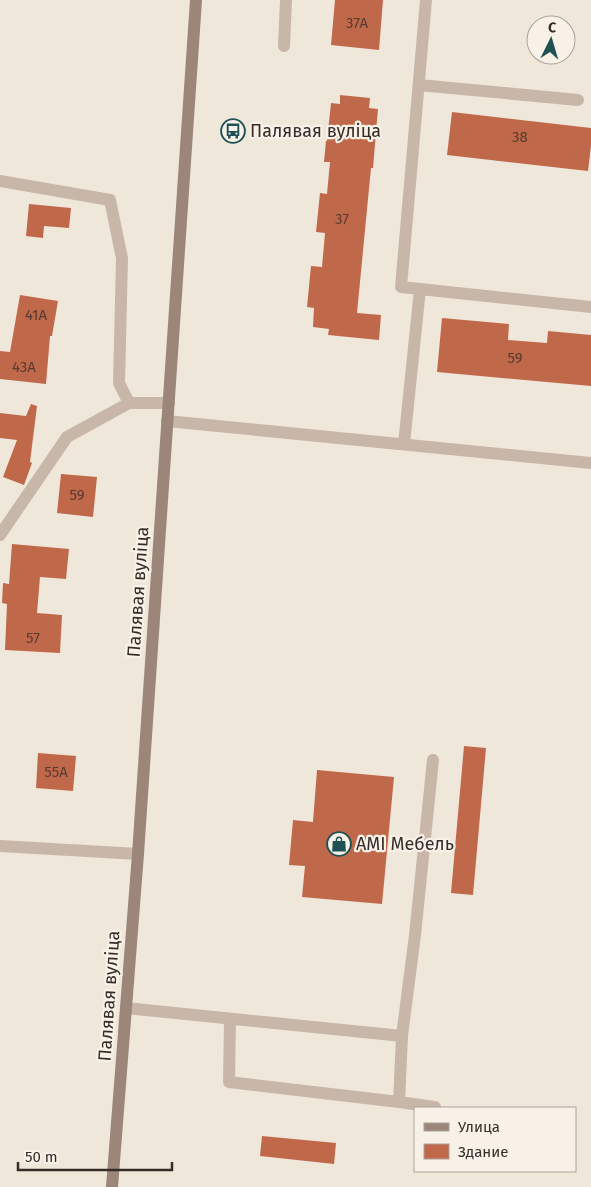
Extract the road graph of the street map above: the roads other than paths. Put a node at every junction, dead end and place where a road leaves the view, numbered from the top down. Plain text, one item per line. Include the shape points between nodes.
1 (196, 0) edge
2 (286, 0) edge
3 (426, 0) edge
4 (284, 46) dead end
5 (418, 85) junction
6 (578, 100) dead end
7 (0, 181) edge
8 (420, 289) junction
9 (591, 306) edge
10 (129, 403) junction
11 (169, 403) junction
12 (167, 421) junction
13 (404, 444) junction
14 (591, 463) edge
15 (0, 535) edge
16 (433, 760) dead end
17 (0, 846) edge
18 (138, 854) junction
19 (126, 1008) junction
20 (230, 1019) junction
21 (402, 1036) junction
22 (399, 1102) junction
23 (436, 1107) edge
24 (112, 1187) edge

1 - 11 street, Палявая вуліца
2 - 4 street
3 - 5 street
5 - 6 street
5 - 8 street via 401,287
7 - 10 street via 110,200 122,258 119,383
8 - 9 street
8 - 13 street
10 - 11 street
10 - 15 street via 67,437
11 - 12 street, Палявая вуліца
12 - 13 street
12 - 18 street, Палявая вуліца
13 - 14 street
16 - 21 street via 416,934
17 - 18 street
18 - 19 street, Палявая вуліца
19 - 20 street
19 - 24 street, Палявая вуліца
20 - 21 street
20 - 22 street via 229,1082
21 - 22 street
22 - 23 street

